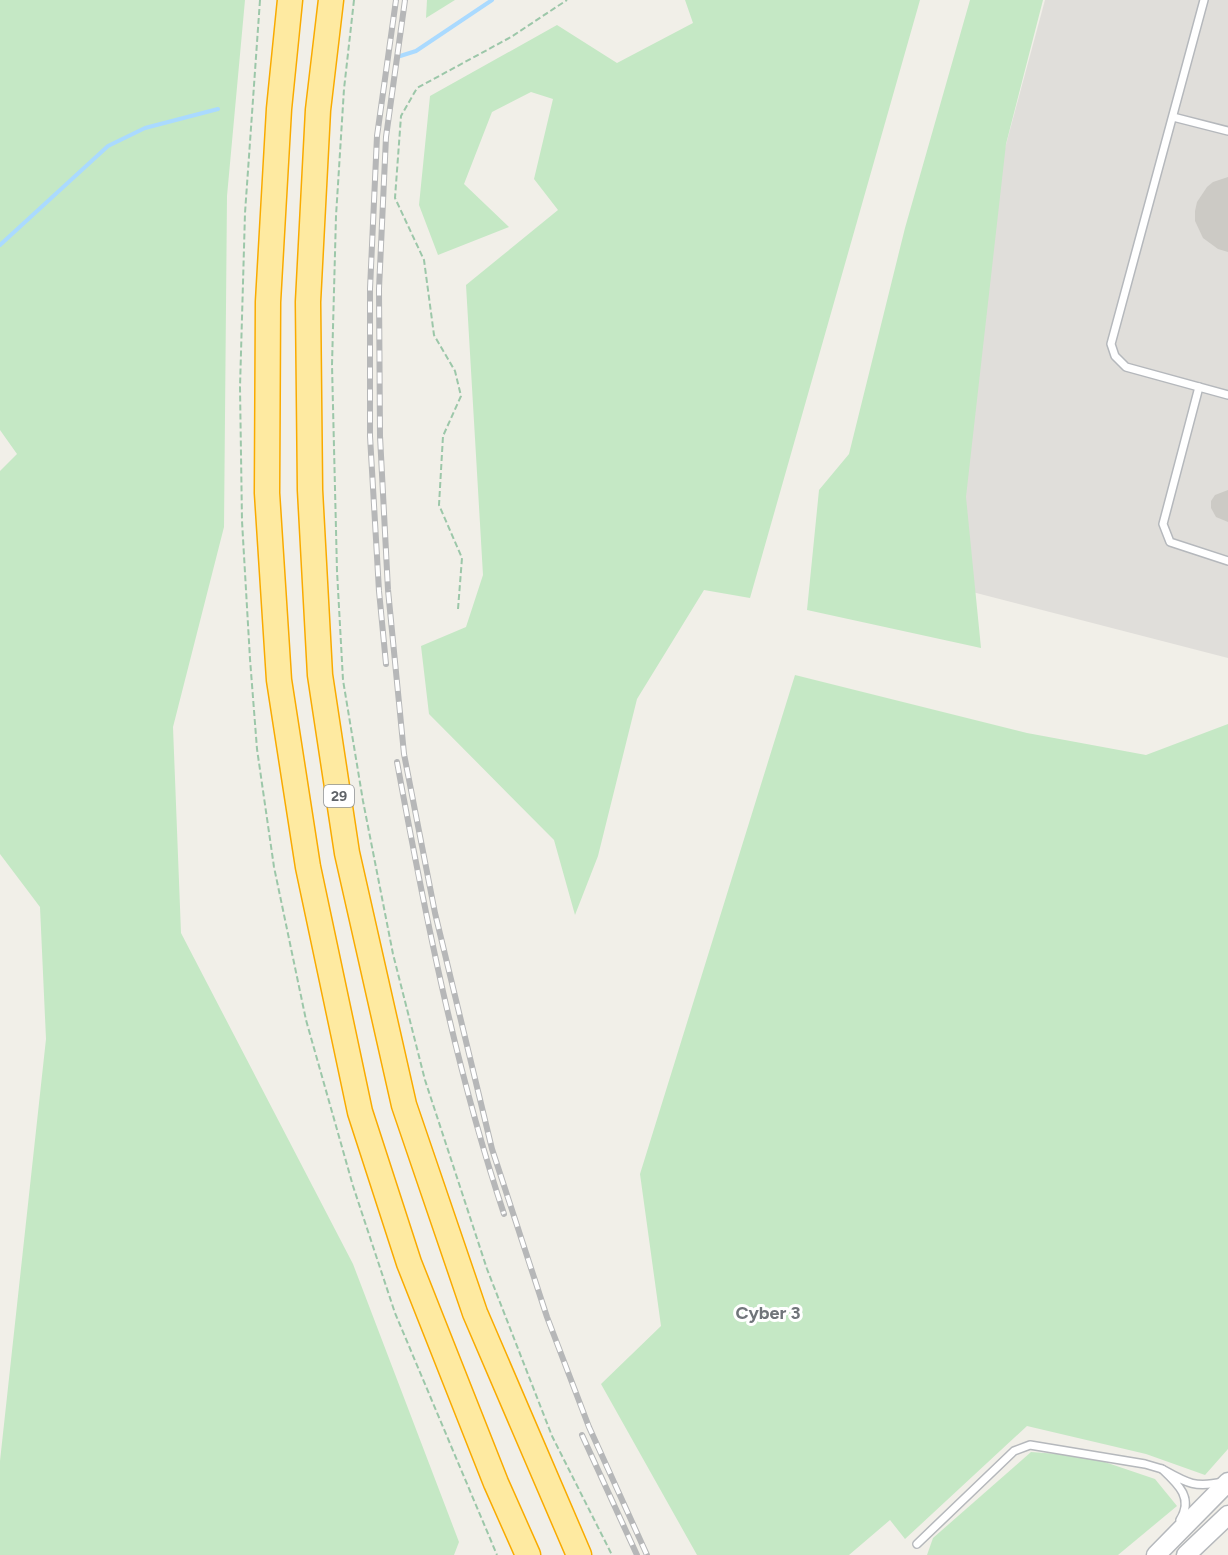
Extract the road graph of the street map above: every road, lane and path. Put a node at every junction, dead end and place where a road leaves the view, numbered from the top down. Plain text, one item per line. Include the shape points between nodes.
1 (260, 0) edge
2 (290, 0) edge
3 (331, 0) edge
4 (354, 0) edge
5 (567, 0) edge
6 (1204, 0) edge
7 (1173, 117) junction
8 (1228, 131) edge
9 (243, 306) dead end
10 (1199, 387) junction
11 (1228, 395) edge
12 (1228, 561) edge
13 (458, 609) dead end
14 (1162, 1469) junction
15 (1228, 1481) edge
16 (1228, 1515) edge
17 (917, 1544) dead end
18 (1158, 1552) edge
19 (528, 1555) edge
20 (579, 1555) edge
21 (612, 1555) edge
22 (1186, 1555) edge

1 - 9 path via 245,213
2 - 19 highway via 279,109 268,302 267,494 279,680 308,867 360,1112 409,1263
3 - 20 highway, 29 via 318,110 308,302 309,490 320,675 347,853 404,1105 475,1313
4 - 21 path via 336,216 332,365 343,680 363,801 393,954 425,1080 487,1269 552,1436
5 - 13 path via 512,37 417,88 400,116 395,198 424,260 434,335 455,371 461,396 443,436 439,505 462,558
6 - 7 lane
7 - 8 lane
7 - 10 lane via 1111,344 1115,356 1126,367
10 - 11 lane
10 - 12 lane via 1163,524 1170,542
14 - 15 lane via 1189,1484
14 - 17 lane via 1029,1445 1014,1451
14 - 18 lane via 1185,1497 1186,1511
15 - 18 street
16 - 22 street

